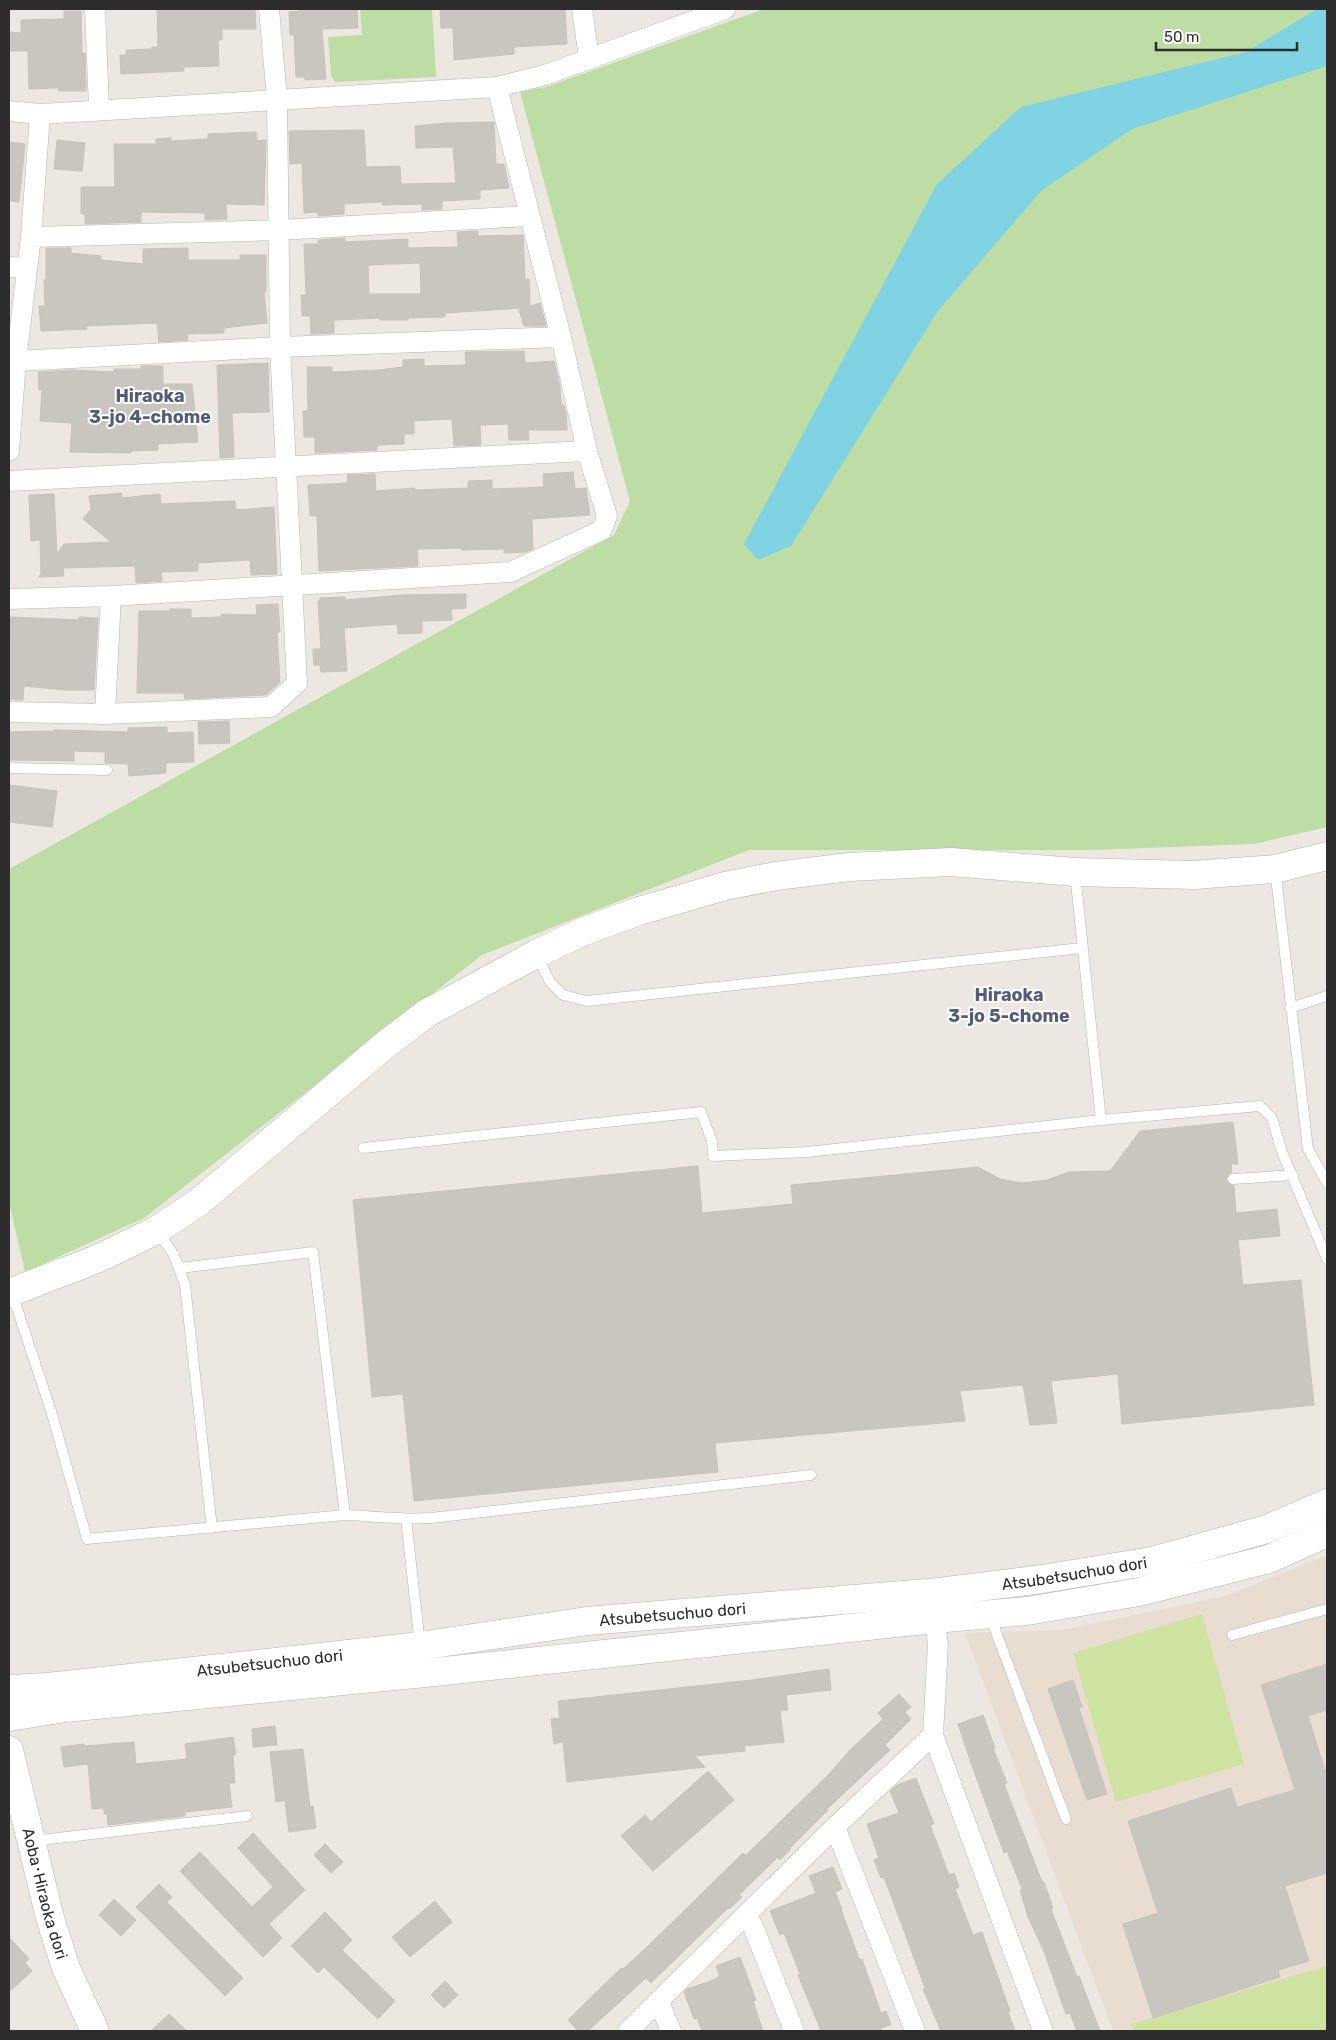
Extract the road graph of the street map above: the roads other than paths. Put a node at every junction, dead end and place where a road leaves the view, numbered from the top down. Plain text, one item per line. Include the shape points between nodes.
1 (95, 9) edge
2 (269, 9) edge
3 (582, 9) edge
4 (725, 9) edge
5 (589, 58) junction
6 (497, 87) junction
7 (277, 99) junction
8 (99, 109) junction
9 (9, 111) edge
10 (40, 114) junction
11 (529, 216) junction
12 (279, 230) junction
13 (31, 237) junction
14 (18, 268) edge
15 (561, 337) junction
16 (280, 348) junction
17 (16, 361) junction
18 (9, 444) edge
19 (587, 451) junction
20 (286, 468) junction
21 (9, 481) edge
22 (293, 585) junction
23 (111, 596) junction
24 (9, 599) edge
25 (9, 712) edge
26 (105, 714) junction
27 (9, 768) edge
28 (107, 770) dead end
29 (1327, 856) edge
30 (1275, 869) junction
31 (1075, 872) junction
32 (1082, 948) junction
33 (536, 954) junction
34 (1327, 996) edge
35 (1290, 1008) junction
36 (1101, 1120) junction
37 (363, 1148) dead end
38 (1292, 1175) junction
39 (1233, 1179) dead end
40 (1327, 1183) edge
41 (157, 1230) junction
42 (1327, 1259) edge
43 (180, 1268) junction
44 (10, 1293) edge
45 (811, 1475) dead end
46 (1327, 1503) edge
47 (345, 1516) junction
48 (406, 1519) junction
49 (212, 1528) junction
50 (1327, 1533) edge
51 (1327, 1608) edge
52 (990, 1614) junction
53 (934, 1619) junction
54 (1232, 1635) dead end
55 (423, 1659) junction
56 (9, 1690) edge
57 (9, 1717) edge
58 (934, 1735) junction
59 (9, 1750) edge
60 (247, 1816) dead end
61 (1066, 1819) dead end
62 (835, 1827) junction
63 (31, 1841) junction
64 (746, 1915) junction
65 (659, 2002) junction
66 (95, 2031) edge
67 (628, 2031) edge
68 (671, 2031) edge
69 (794, 2031) edge
70 (915, 2031) edge
71 (1043, 2031) edge

1 - 8 street
2 - 7 street
3 - 5 street
4 - 5 street
5 - 6 street via 545,76
6 - 7 street
6 - 11 street
7 - 8 street
7 - 12 street
8 - 10 street
9 - 10 street
10 - 13 street
11 - 12 street
11 - 15 street
12 - 13 street
12 - 16 street
13 - 14 street
14 - 17 street
15 - 16 street
15 - 19 street
16 - 17 street
16 - 20 street
17 - 18 street
19 - 20 street
19 - 22 street via 607,516 602,530 512,572
20 - 21 street
20 - 22 street
22 - 23 street
22 - 26 street via 298,683 271,706
23 - 24 street
23 - 26 street
25 - 26 street
27 - 28 lane
29 - 30 main road
30 - 31 main road via 1194,875
30 - 35 lane
31 - 32 lane
31 - 33 main road via 951,862 785,874 725,886 639,911 582,932
32 - 33 lane via 587,1001 563,995 550,982
32 - 36 lane
33 - 41 main road via 427,1013 199,1202
34 - 35 lane
35 - 40 lane via 1308,1149
36 - 37 lane via 807,1152 713,1156 712,1141 701,1112
36 - 38 lane via 1260,1106 1272,1118
38 - 39 lane
38 - 42 lane
41 - 43 lane
41 - 44 main road via 97,1259
43 - 47 lane via 313,1252
43 - 49 lane via 185,1285
44 - 49 lane via 52,1414 87,1539
45 - 48 lane
46 - 55 main road, Atsubetsuchuo dori via 1267,1529 1152,1561 939,1592 587,1621
47 - 48 lane
47 - 49 lane
48 - 55 lane
50 - 52 main road, Atsubetsuchuo dori via 1269,1558 1139,1592
51 - 54 lane
52 - 53 main road, Atsubetsuchuo dori
52 - 61 lane
53 - 55 main road, Atsubetsuchuo dori
53 - 58 street via 938,1644
55 - 56 main road, Atsubetsuchuo dori
55 - 57 main road, Atsubetsuchuo dori
58 - 62 street
58 - 71 street
59 - 63 main road, Aoba･Hiraoka dori
60 - 63 lane
62 - 64 street
62 - 70 street
63 - 66 main road, Aoba･Hiraoka dori via 66,1968
64 - 65 street
64 - 69 street
65 - 67 street
65 - 68 street

